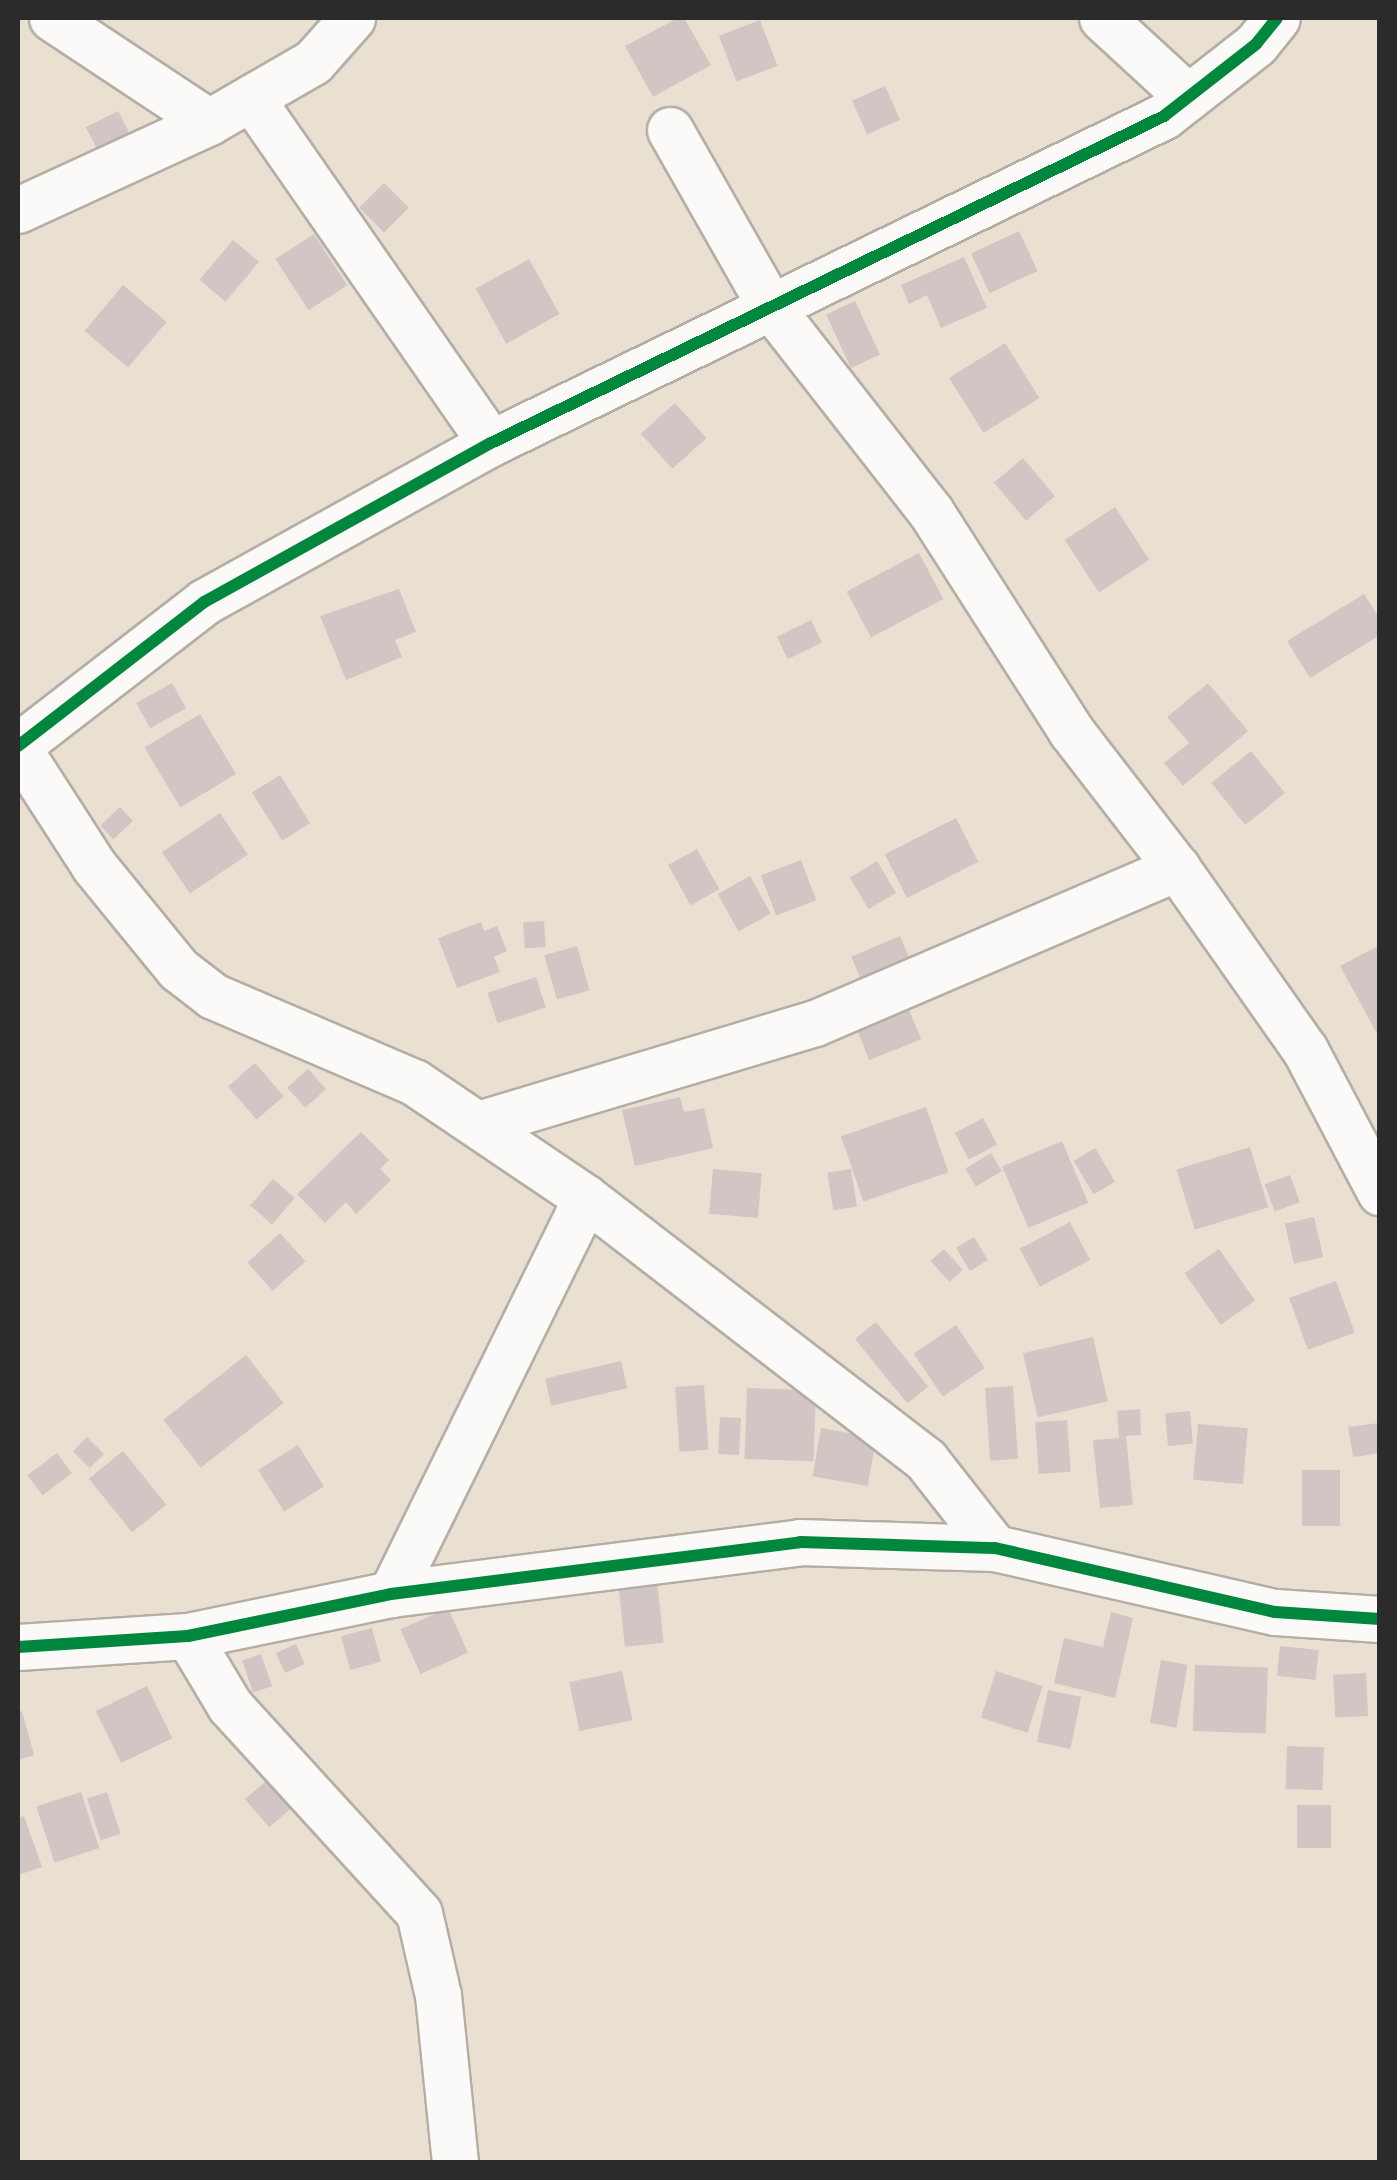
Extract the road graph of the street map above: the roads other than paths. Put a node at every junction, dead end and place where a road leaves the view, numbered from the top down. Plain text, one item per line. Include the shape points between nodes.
1 (52, 18) edge
2 (352, 18) edge
3 (1102, 18) edge
4 (1278, 18) edge
5 (1188, 97) junction
6 (250, 98) junction
7 (209, 122) junction
8 (670, 130) dead end
9 (18, 210) edge
10 (770, 306) junction
11 (491, 443) junction
12 (18, 747) edge
13 (1176, 868) junction
14 (478, 1124) junction
15 (1375, 1172) edge
16 (586, 1198) junction
17 (994, 1548) junction
18 (391, 1594) junction
19 (1380, 1619) edge
20 (188, 1636) junction
21 (18, 1647) edge
22 (455, 2162) edge

1 - 7 street
2 - 6 street via 313,62
3 - 5 street
4 - 5 street via 1256,44
5 - 10 street via 1164,116
6 - 7 street
6 - 11 street
7 - 9 street
8 - 10 street
10 - 11 street
10 - 13 street via 932,512 1071,731
11 - 12 street via 204,602
12 - 14 street via 94,866 178,969 213,996 414,1082
13 - 14 street via 815,1022
13 - 15 street via 1305,1050
14 - 16 street
16 - 17 street via 926,1460
16 - 18 street
17 - 18 street via 800,1542
17 - 19 street via 1275,1612
18 - 20 street
20 - 21 street
20 - 22 street via 230,1706 419,1913 438,1995

